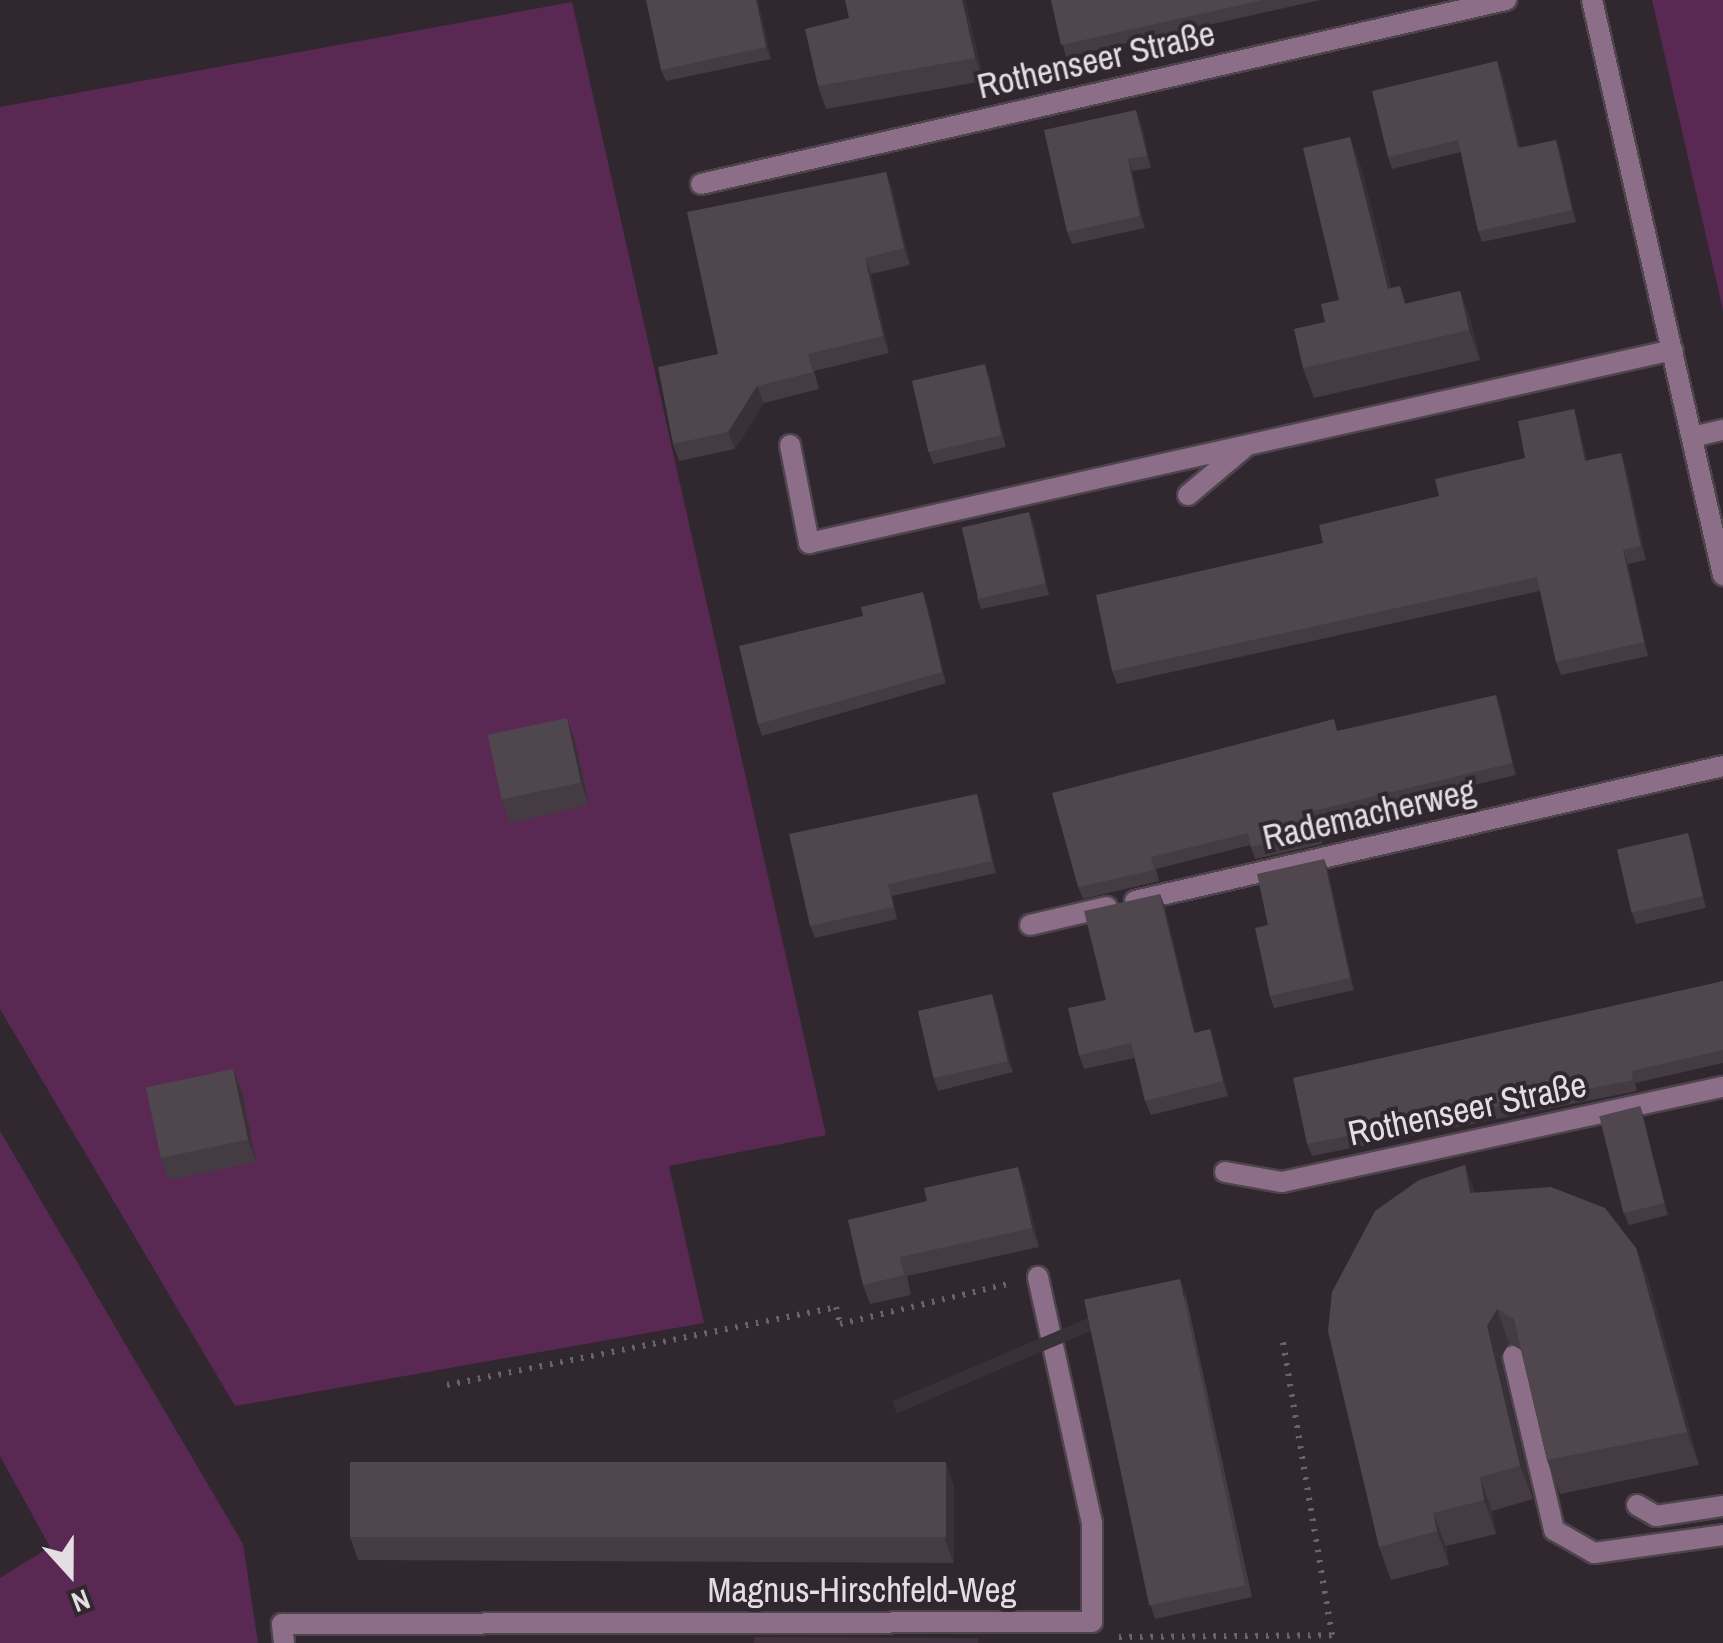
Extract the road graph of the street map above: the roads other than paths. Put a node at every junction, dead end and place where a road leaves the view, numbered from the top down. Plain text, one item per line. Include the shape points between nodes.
1 (1506, 0) edge
2 (1592, 0) edge
3 (701, 184) dead end
4 (1673, 350) junction
5 (1723, 430) edge
6 (1692, 437) junction
7 (1249, 443) junction
8 (790, 446) dead end
9 (1188, 495) dead end
10 (1723, 575) edge
11 (1723, 766) edge
12 (1030, 925) dead end
13 (1723, 1087) edge
14 (1225, 1172) dead end
15 (1038, 1277) road end
16 (1514, 1356) edge
17 (1637, 1505) dead end
18 (1723, 1506) edge
19 (1723, 1535) edge
20 (282, 1633) edge

1 - 3 street, Rothenseer Straße
2 - 4 street
4 - 6 street
4 - 7 street
5 - 6 street
6 - 10 street
7 - 8 street via 809,543
7 - 9 street
11 - 12 street, Rademacherweg
13 - 14 street, Rothenseer Straße via 1282,1182
15 - 20 street, Magnus-Hirschfeld-Weg via 1092,1523 1092,1622
16 - 19 street via 1554,1530 1594,1553
17 - 18 street via 1656,1516

